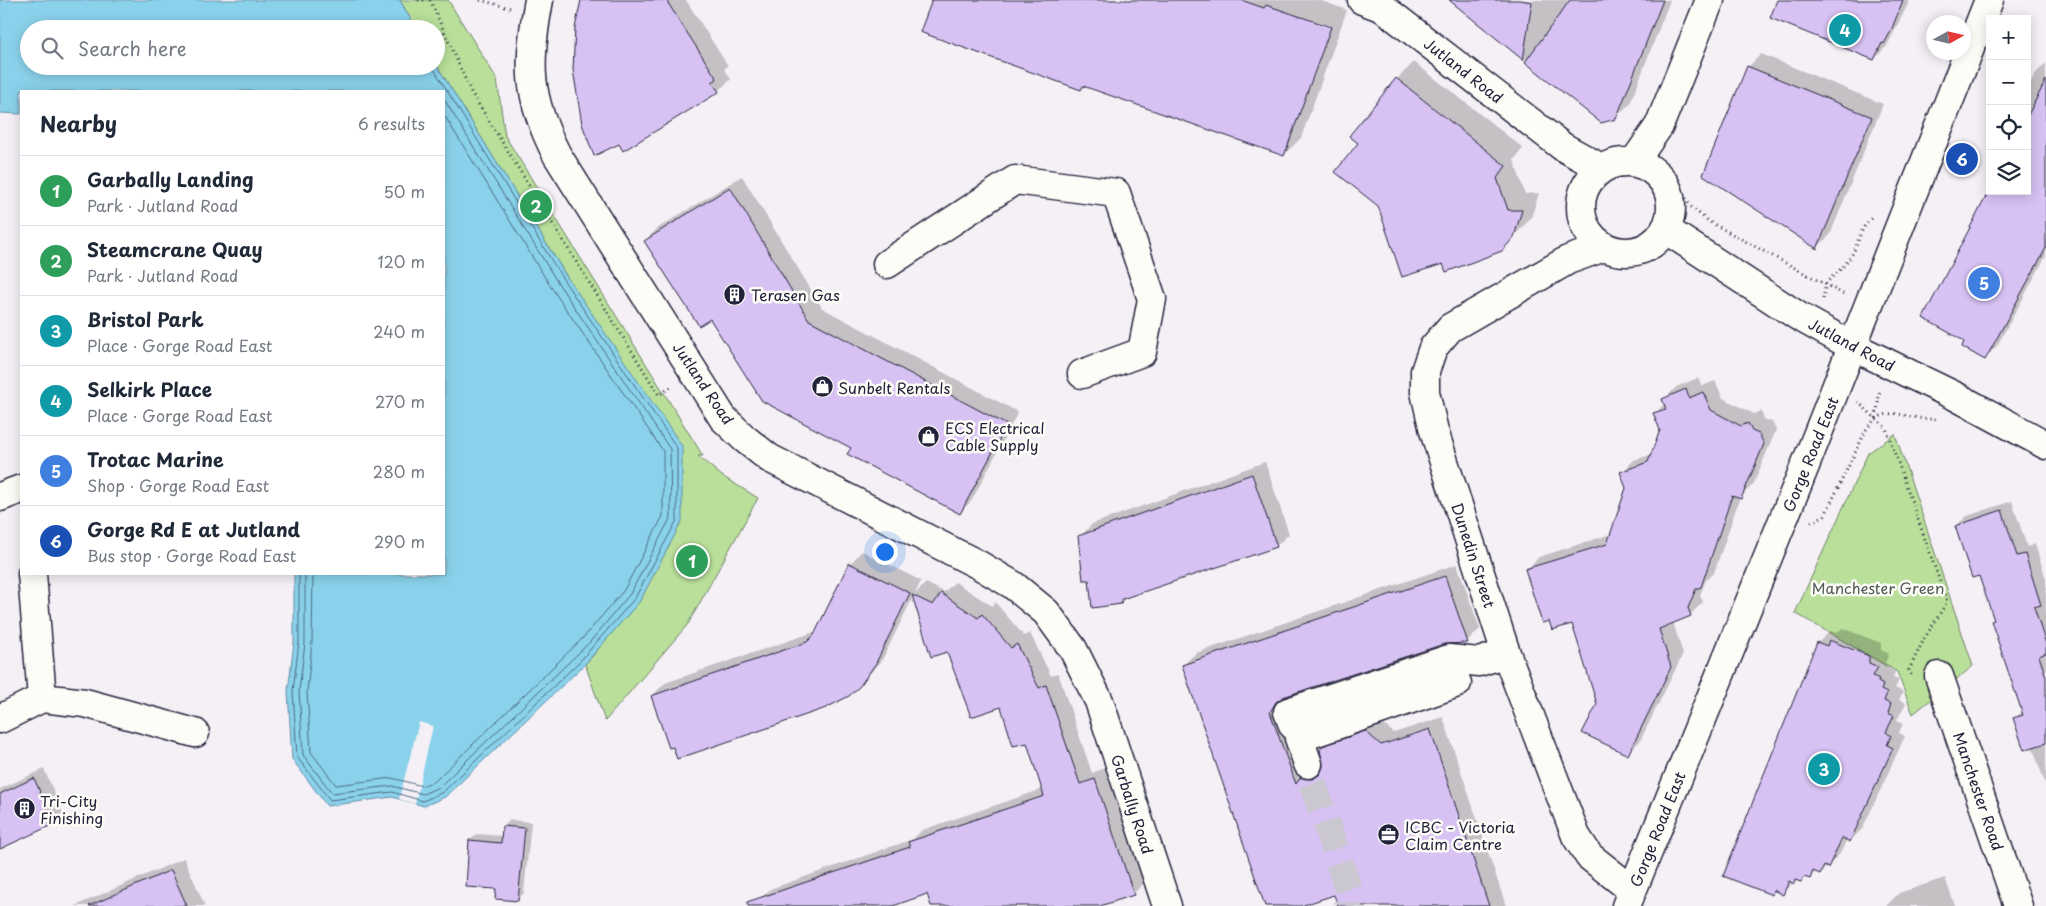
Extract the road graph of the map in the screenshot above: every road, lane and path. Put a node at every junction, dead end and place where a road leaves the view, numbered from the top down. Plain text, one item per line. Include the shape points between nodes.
1 (418, 0) edge
2 (429, 0) edge
3 (539, 0) edge
4 (1362, 0) edge
5 (1989, 0) edge
6 (1706, 1) edge
7 (440, 20) edge
8 (445, 32) edge
9 (1659, 126) junction
10 (1634, 162) junction
11 (1594, 177) junction
12 (1666, 229) junction
13 (1596, 238) junction
14 (887, 264) dead end
15 (1826, 283) junction
16 (1841, 292) dead end
17 (1823, 299) dead end
18 (1852, 346) junction
19 (1082, 374) dead end
20 (664, 391) dead end
21 (1878, 401) dead end
22 (1866, 409) dead end
23 (1876, 418) junction
24 (2046, 445) edge
25 (20, 489) edge
26 (0, 497) edge
27 (1775, 540) junction
28 (32, 575) edge
29 (1947, 602) dead end
30 (1506, 653) junction
31 (1940, 676) dead end
32 (1457, 683) dead end
33 (42, 698) junction
34 (1099, 701) joint
35 (0, 719) edge
36 (1293, 725) tunnel mouth
37 (195, 733) dead end
38 (1308, 764) tunnel mouth
39 (1629, 898) edge
40 (1167, 906) edge
41 (2018, 906) edge

1 - 2 path
2 - 7 path
3 - 34 street, Jutland Road via 530,67 543,127 724,418 769,458 1013,585 1046,612 1073,649
4 - 11 street, Jutland Road via 1383,8 1563,146
5 - 18 street, Gorge Road East
6 - 9 street
8 - 20 path via 472,92 659,395
9 - 10 street
9 - 15 path via 1662,151 1690,206 1708,220
10 - 11 street via 1623,161
10 - 12 street via 1656,172 1667,187 1672,205
11 - 13 street via 1581,200 1582,215
12 - 13 street via 1655,242 1630,252 1617,252
12 - 18 street, Jutland Road via 1798,316
13 - 30 street, Dunedin Street via 1568,260 1450,328 1433,348 1426,371 1425,392 1434,431
14 - 19 street via 1015,180 1116,193 1152,299 1142,352
15 - 16 path
15 - 17 path
18 - 24 street, Jutland Road
18 - 27 street, Gorge Road East
21 - 23 path
22 - 23 path
23 - 27 path via 1866,430 1825,515
23 - 29 path via 1886,428
25 - 26 street
27 - 39 street, Gorge Road East
28 - 33 street
30 - 36 street via 1479,662 1449,659 1288,712
30 - 39 street, Dunedin Street via 1576,836 1589,856
31 - 41 street, Manchester Road
32 - 38 street via 1299,738
33 - 35 street
33 - 37 street via 85,703
34 - 40 street, Garbally Road

